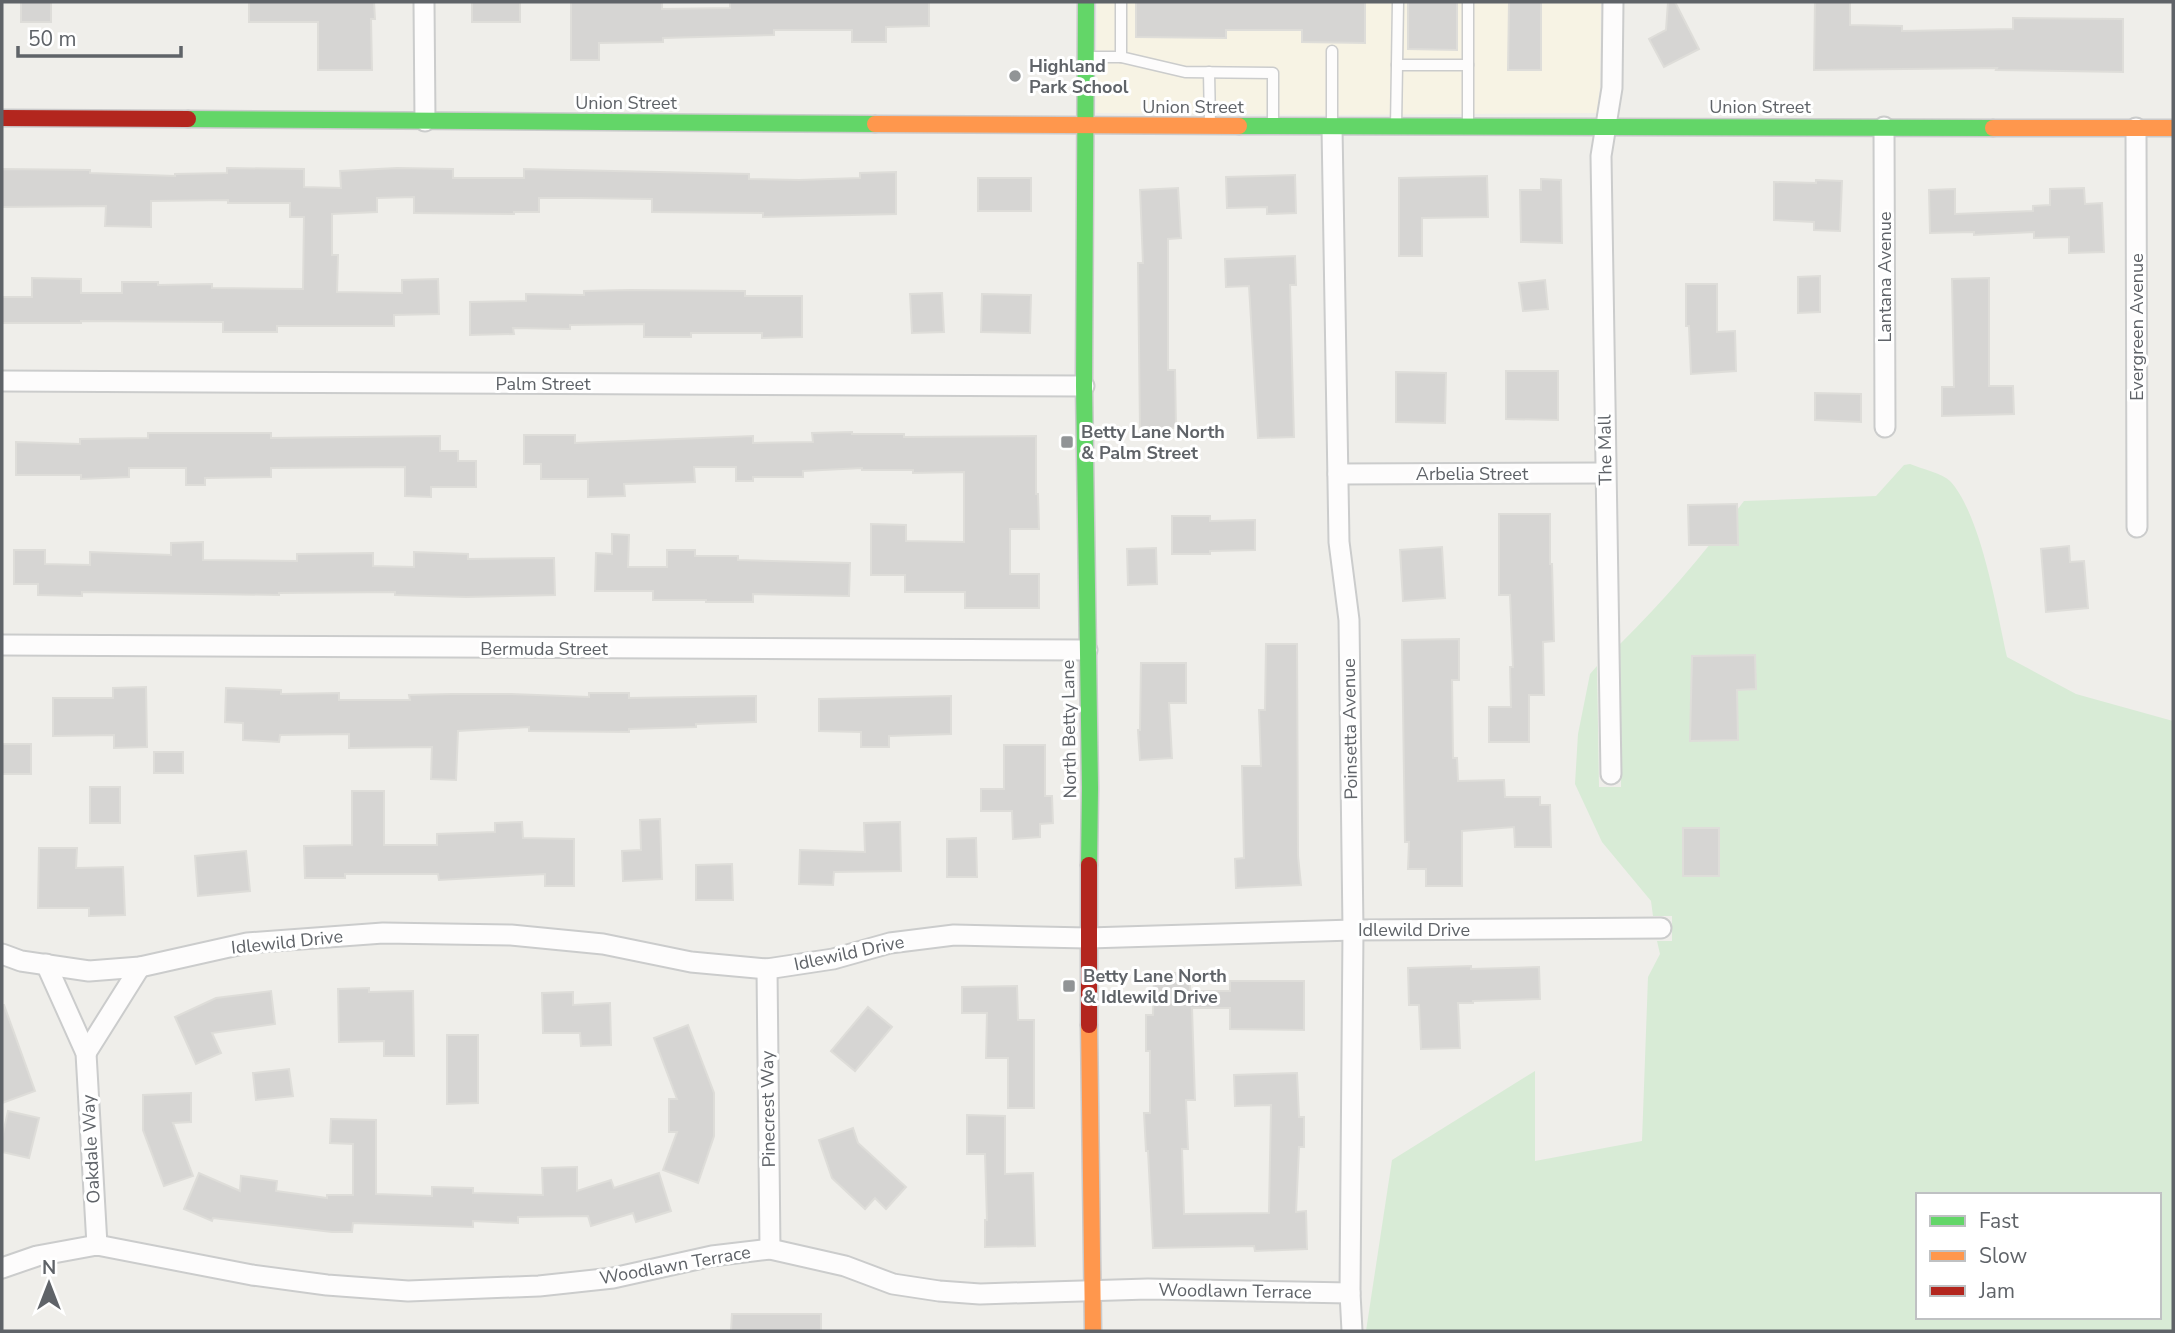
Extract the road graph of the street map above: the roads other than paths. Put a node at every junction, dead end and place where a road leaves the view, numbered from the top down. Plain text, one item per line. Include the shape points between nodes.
1 (424, 2) edge
2 (1086, 2) edge
3 (1121, 2) edge
4 (1398, 2) edge
5 (1468, 2) edge
6 (1613, 2) edge
7 (1332, 51) dead end
8 (1085, 57) junction
9 (1121, 57) junction
10 (1397, 65) junction
11 (1468, 65) junction
12 (1209, 72) junction
13 (2, 118) edge
14 (425, 121) junction
15 (1085, 125) junction
16 (1210, 126) junction
17 (1468, 126) junction
18 (1606, 126) junction
19 (1273, 127) junction
20 (1332, 127) junction
21 (1396, 127) junction
22 (1884, 127) junction
23 (2136, 128) junction
24 (2173, 128) edge
25 (2, 381) edge
26 (1084, 386) junction
27 (1885, 426) dead end
28 (1605, 473) junction
29 (1338, 474) junction
30 (2137, 527) dead end
31 (2, 645) edge
32 (1087, 650) junction
33 (1611, 774) dead end
34 (1661, 928) dead end
35 (1353, 930) junction
36 (1088, 938) junction
37 (2, 954) edge
38 (46, 964) junction
39 (140, 967) junction
40 (767, 969) junction
41 (86, 1053) junction
42 (97, 1245) junction
43 (770, 1249) junction
44 (2, 1268) edge
45 (1092, 1292) junction
46 (1350, 1293) junction
47 (1093, 1331) edge
48 (1352, 1331) edge

1 - 14 street
2 - 8 street, North Betty Lane
3 - 9 lane
4 - 10 lane
5 - 11 lane
6 - 18 street, The Mall via 1612,88
7 - 20 lane
8 - 9 lane
8 - 15 street, North Betty Lane
9 - 12 lane via 1185,72
10 - 11 lane
10 - 21 lane
11 - 17 lane
12 - 16 lane
12 - 19 lane via 1273,73
13 - 14 street, Union Street
14 - 15 street, Union Street
15 - 16 street, Union Street
15 - 26 street, North Betty Lane
16 - 19 street, Union Street
17 - 18 street, Union Street
17 - 21 street, Union Street
18 - 22 street, Union Street
18 - 28 street, The Mall via 1601,156
19 - 20 street, Union Street
20 - 21 street, Union Street
20 - 29 street, Poinsetta Avenue
22 - 23 street, Union Street
22 - 27 street, Lantana Avenue
23 - 24 street, Union Street
23 - 30 street, Evergreen Avenue
25 - 26 street, Palm Street
26 - 32 street, North Betty Lane
28 - 29 street, Arbelia Street
28 - 33 street, The Mall
29 - 35 street, Poinsetta Avenue via 1339,542 1349,620
31 - 32 street, Bermuda Street
32 - 36 street, North Betty Lane
34 - 35 street, Idlewild Drive
35 - 36 street, Idlewild Drive
35 - 46 street, Poinsetta Avenue
36 - 40 street, Idlewild Drive via 954,934
36 - 45 street, North Betty Lane
37 - 38 street, Idlewild Drive
38 - 39 street, Idlewild Drive via 89,971
38 - 41 street, Oakdale Way
39 - 40 street, Idlewild Drive via 247,943 383,933 511,935
39 - 41 street
40 - 43 street, Pinecrest Way
41 - 42 street, Oakdale Way
42 - 43 street, Woodlawn Terrace via 252,1275 408,1291 613,1278 712,1256
42 - 44 street, Woodlawn Terrace
43 - 45 street, Woodlawn Terrace via 845,1266 893,1284 939,1291
45 - 46 street, Woodlawn Terrace
45 - 47 street, North Betty Lane
46 - 48 street, Poinsetta Avenue

